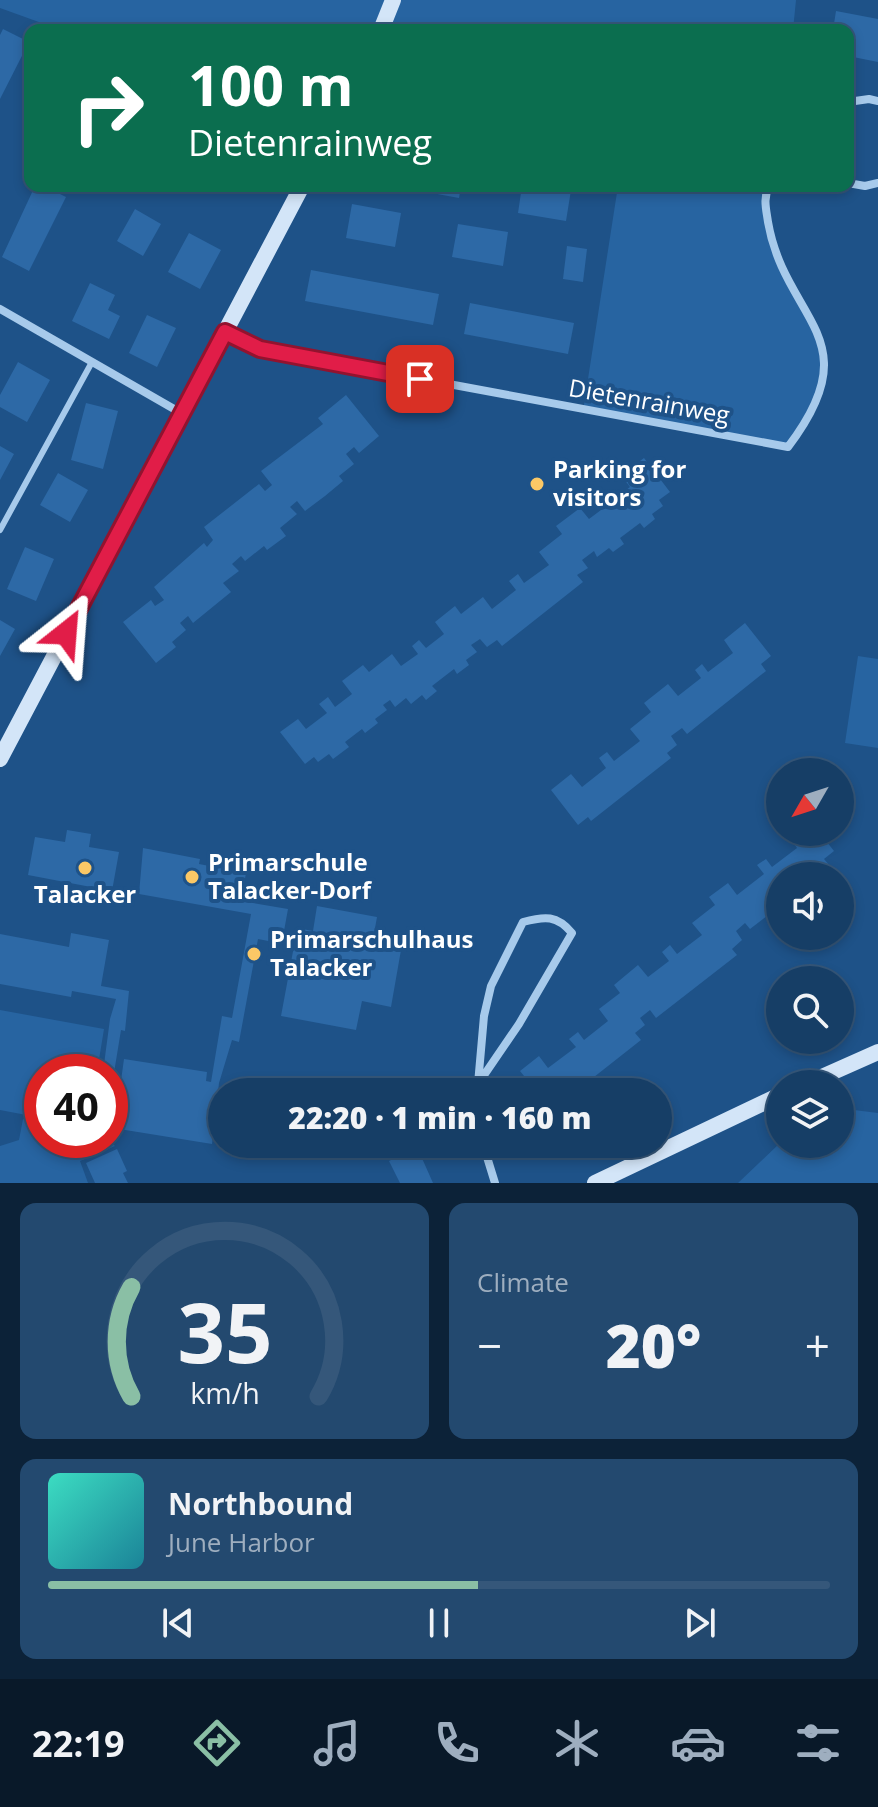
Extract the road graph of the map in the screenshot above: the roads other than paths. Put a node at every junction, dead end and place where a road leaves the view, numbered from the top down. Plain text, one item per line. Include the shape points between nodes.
1 (393, 0) edge
2 (383, 24) edge
3 (854, 101) edge
4 (878, 101) edge
5 (878, 183) edge
6 (854, 184) edge
7 (299, 192) edge
8 (766, 192) edge
9 (0, 309) edge
10 (225, 332) junction
11 (92, 362) junction
12 (181, 413) junction
13 (0, 530) edge
14 (0, 759) edge
15 (878, 1052) edge
16 (838, 1070) edge
17 (478, 1088) edge
18 (766, 1102) edge
19 (487, 1158) edge
20 (495, 1183) edge
21 (595, 1183) edge

1 - 2 street
3 - 4 street
5 - 6 street
7 - 10 street
8 - 10 street, Dietenrainweg via 773,250 822,341 824,377 817,402 788,447 260,349
9 - 11 street
10 - 12 street
11 - 12 street
11 - 13 lane
12 - 14 street
15 - 16 street
17 - 17 street via 491,986 523,922 545,916 562,921 572,933
18 - 21 street
19 - 20 street

